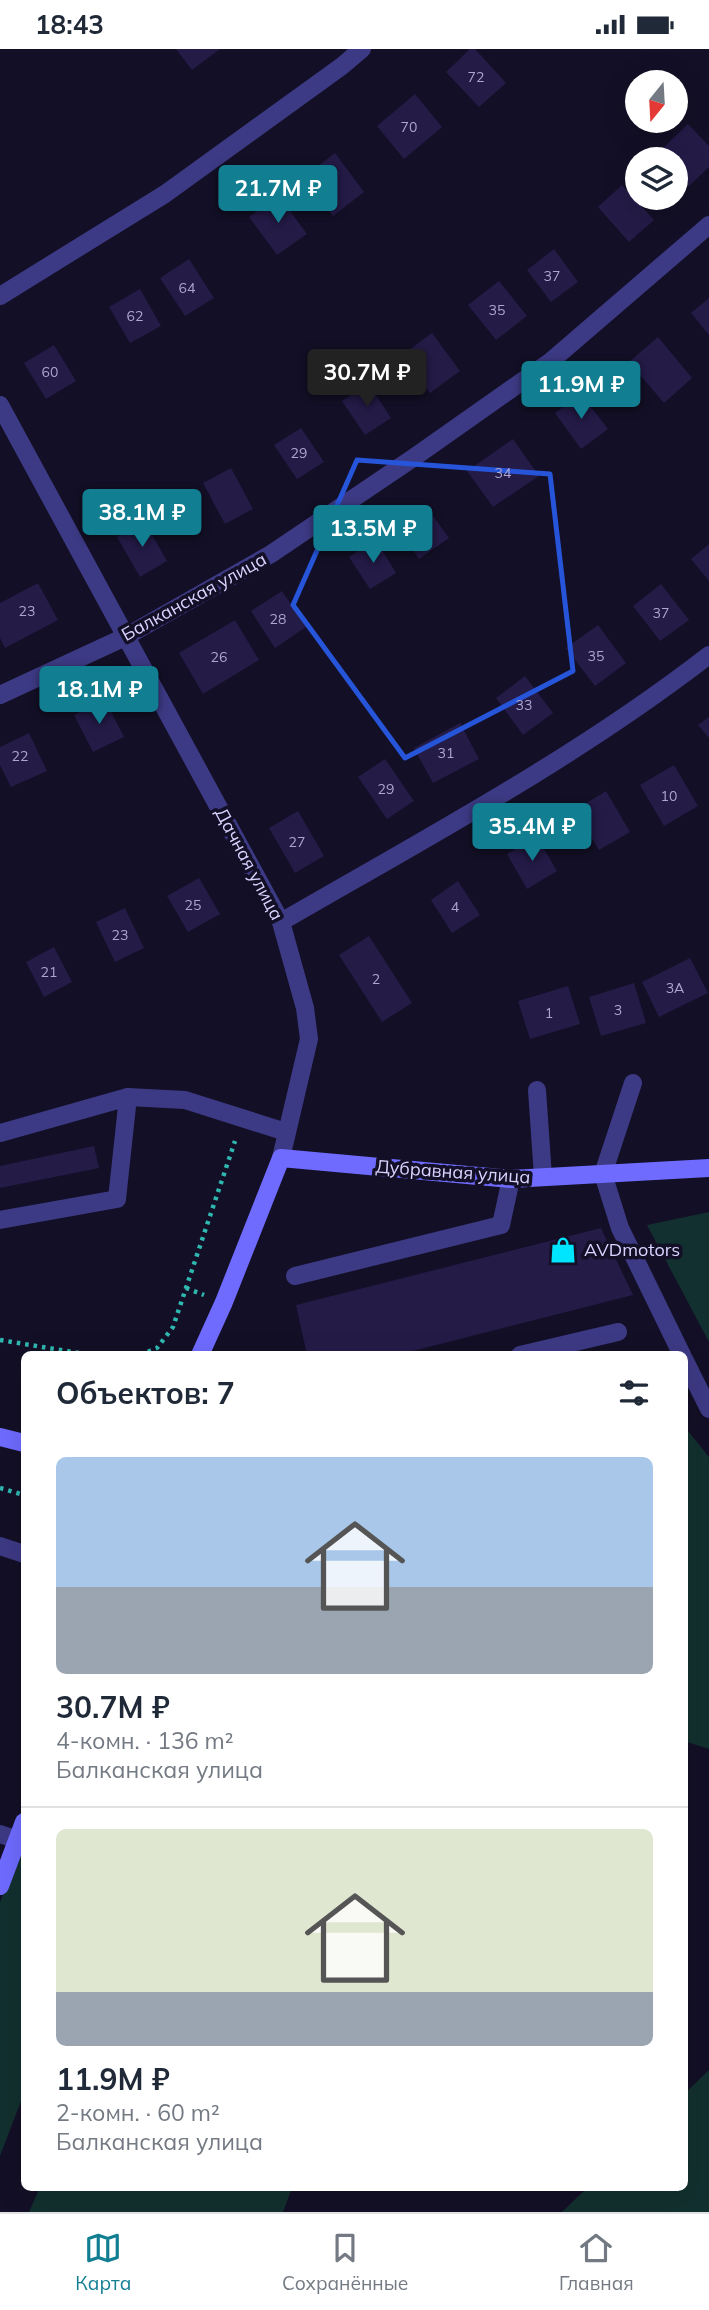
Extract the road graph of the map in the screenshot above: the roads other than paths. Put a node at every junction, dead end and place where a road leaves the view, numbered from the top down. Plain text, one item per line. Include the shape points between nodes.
1 (362, 49) edge
2 (709, 225) edge
3 (0, 296) edge
4 (0, 405) edge
5 (125, 636) junction
6 (709, 655) edge
7 (0, 695) edge
8 (281, 922) junction
9 (633, 1083) dead end
10 (537, 1090) dead end
11 (128, 1097) junction
12 (286, 1132) junction
13 (0, 1133) edge
14 (281, 1159) junction
15 (709, 1168) edge
16 (603, 1174) junction
17 (543, 1177) junction
18 (511, 1179) junction
19 (0, 1220) edge
20 (295, 1276) dead end
21 (618, 1332) dead end
22 (202, 1351) edge
23 (537, 1351) edge
24 (680, 1351) edge
25 (688, 1367) edge
26 (709, 1409) edge
27 (0, 1437) edge
28 (21, 1442) edge
29 (0, 1546) edge
30 (21, 1553) edge
31 (21, 1831) edge
32 (0, 1835) edge
33 (18, 1840) junction
34 (0, 1886) edge

1 - 3 street via 166,194
2 - 5 street, Балканская улица via 551,361 427,449 271,554
4 - 5 street, Дачная улица
5 - 7 street, Балканская улица
5 - 8 street, Дачная улица
6 - 8 street via 543,770
8 - 12 street, Дачная улица via 309,1039
9 - 16 street
10 - 17 street
11 - 12 street via 185,1100
11 - 13 street
11 - 19 street via 117,1199
12 - 14 street, Дачная улица
14 - 18 main road, Дубравная улица
14 - 22 main road, Дачная улица
15 - 16 main road, Дубравная улица
16 - 17 main road, Дубравная улица
16 - 24 street via 620,1228
17 - 18 main road, Дубравная улица
18 - 20 street via 501,1225
21 - 23 street
25 - 26 street
27 - 28 main road
29 - 30 street
31 - 33 main road
32 - 33 street
33 - 34 main road

